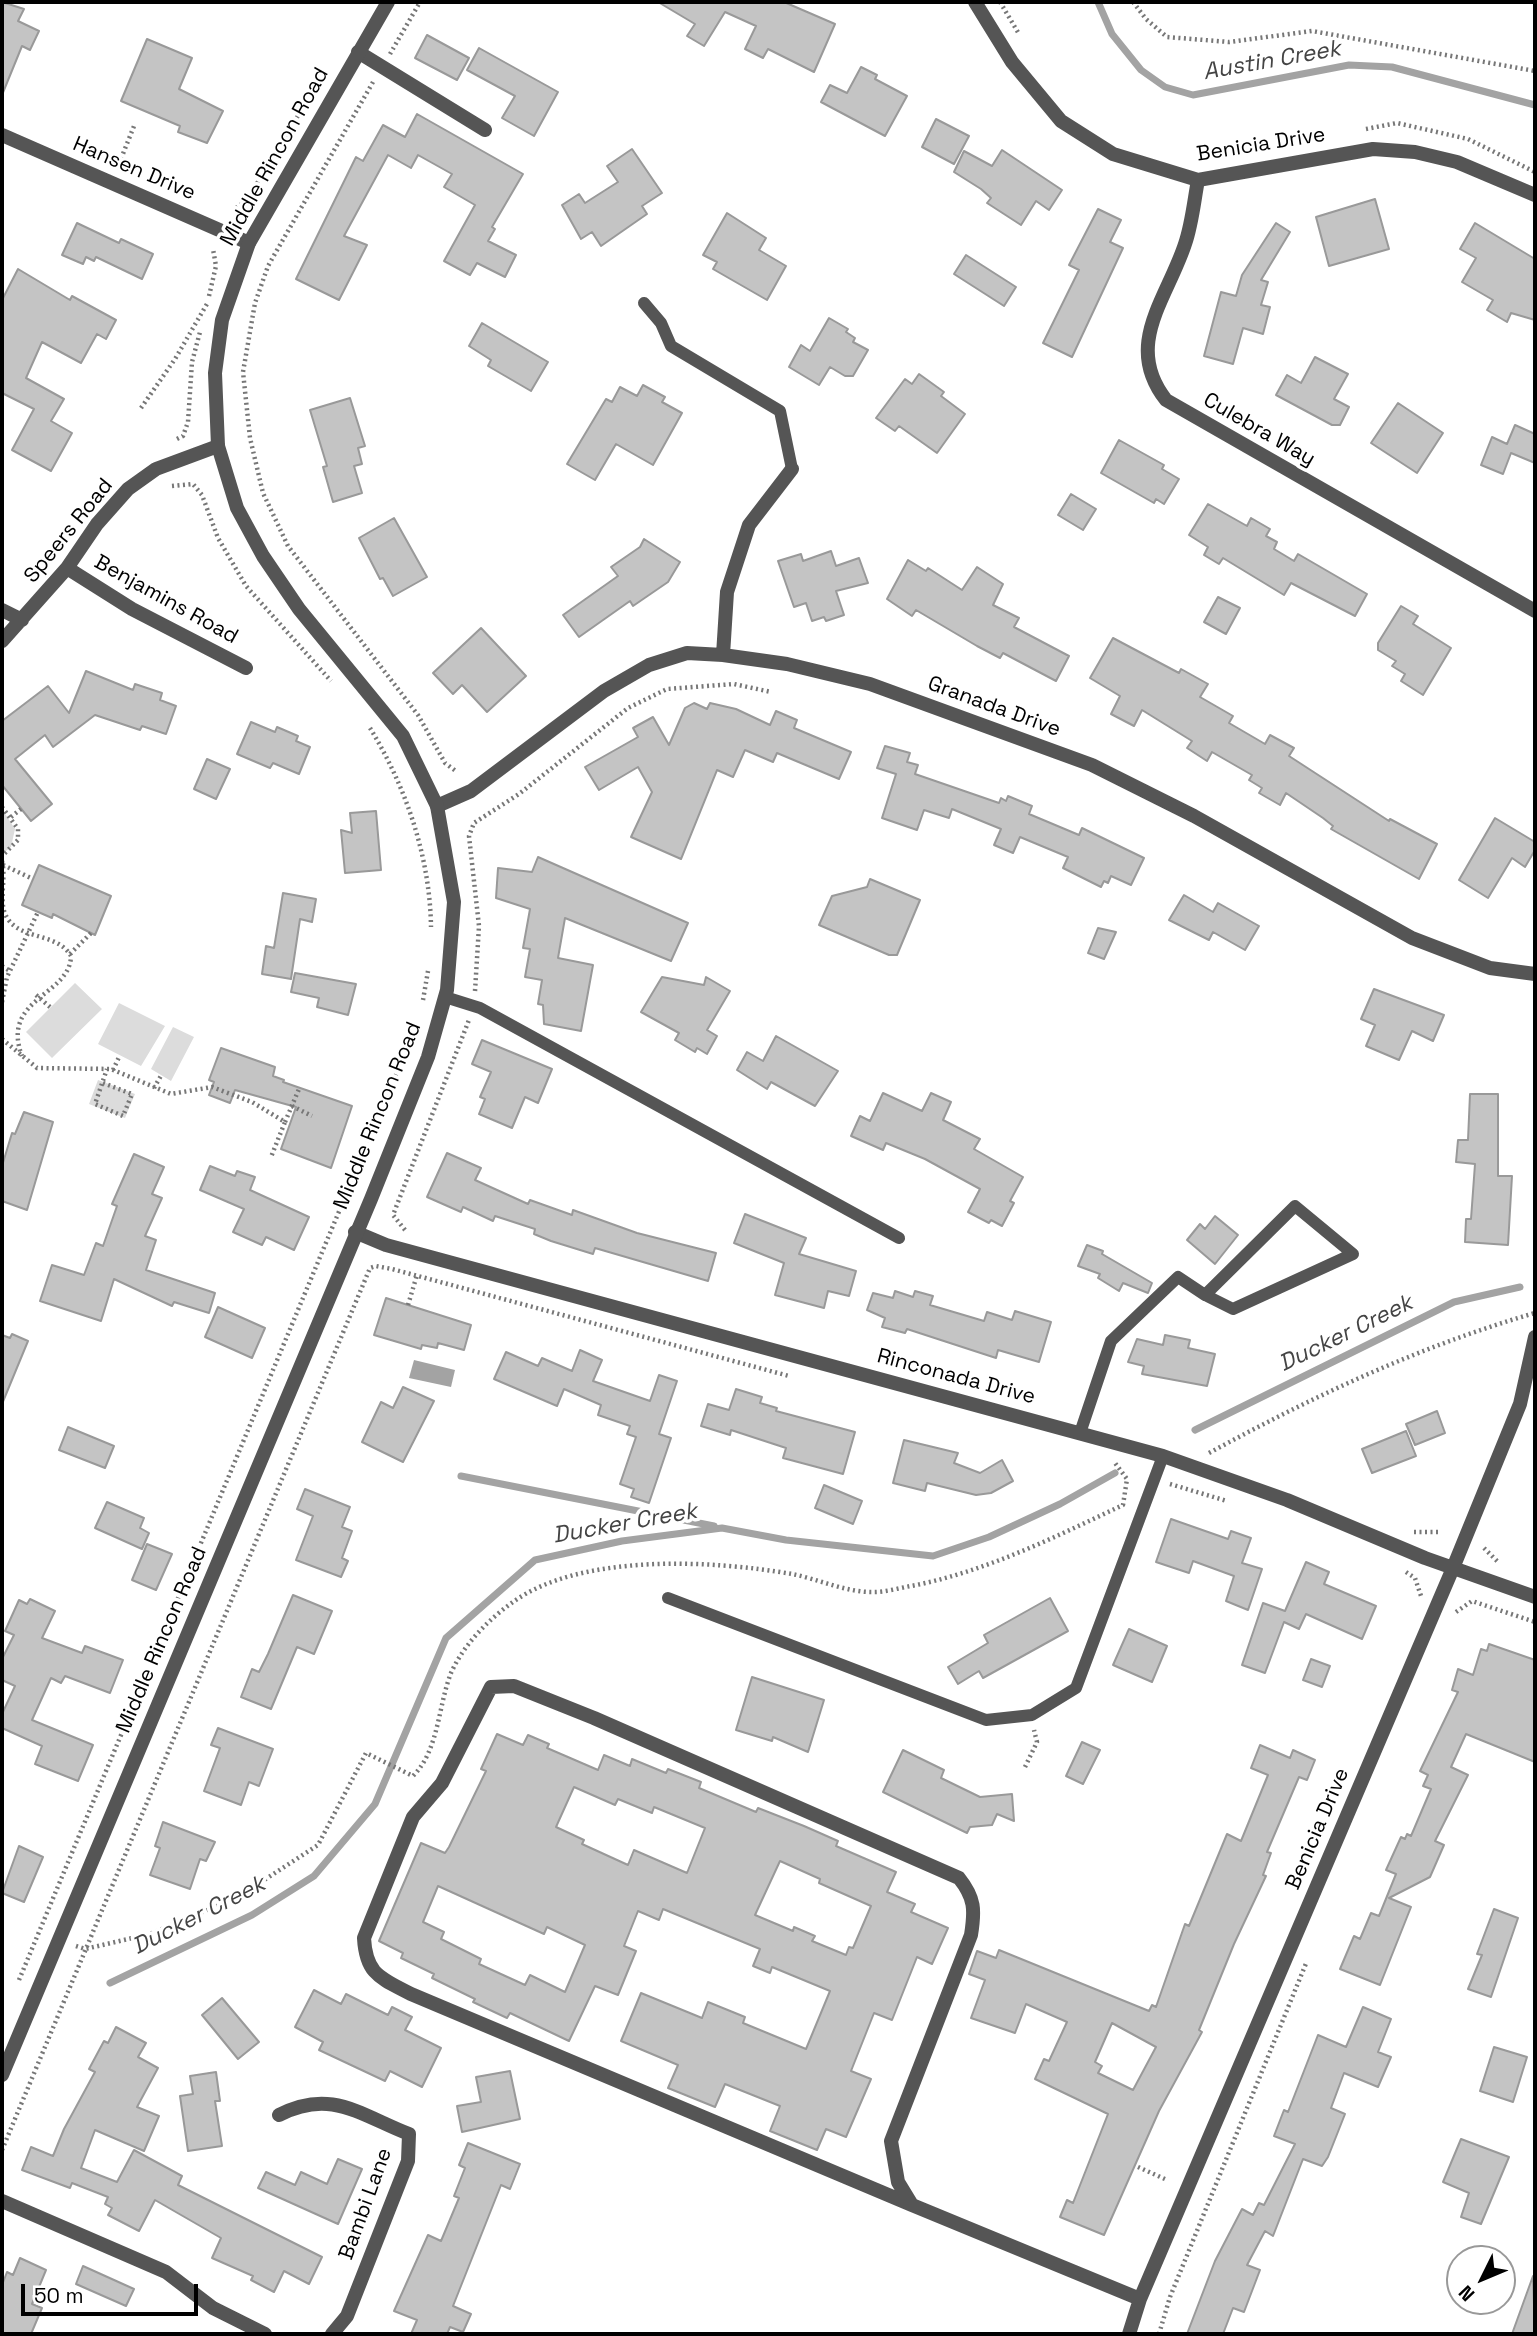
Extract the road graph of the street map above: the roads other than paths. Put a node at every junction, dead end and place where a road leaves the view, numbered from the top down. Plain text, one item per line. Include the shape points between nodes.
1 (388, 2) edge
2 (975, 2) edge
3 (358, 52) junction
4 (485, 130) dead end
5 (2, 135) edge
6 (1198, 180) junction
7 (1535, 195) edge
8 (249, 243) junction
9 (644, 303) dead end
10 (218, 446) junction
11 (792, 469) joint
12 (67, 568) junction
13 (2, 610) edge
14 (1535, 611) edge
15 (22, 620) junction
16 (2, 641) edge
17 (723, 655) junction
18 (246, 668) dead end
19 (437, 806) junction
20 (1535, 974) edge
21 (445, 997) junction
22 (355, 1232) junction
23 (899, 1238) dead end
24 (1205, 1294) junction
25 (1535, 1337) edge
26 (1080, 1433) junction
27 (1163, 1456) junction
28 (1453, 1568) junction
29 (1535, 1597) edge
30 (668, 1598) dead end
31 (2, 2076) edge
32 (279, 2115) dead end
33 (2, 2201) edge
34 (912, 2204) junction
35 (1140, 2300) junction
36 (265, 2334) edge
37 (332, 2334) edge
38 (1129, 2334) edge

1 - 3 street, Middle Rincon Road
2 - 6 street, Benicia Drive via 1012,62 1061,121 1113,154
3 - 4 street
3 - 8 street, Middle Rincon Road
5 - 8 street, Hansen Drive
6 - 7 street, Benicia Drive via 1373,149 1457,162
6 - 14 street, Culebra Way via 1185,243 1147,338 1153,384 1166,400
8 - 10 street, Middle Rincon Road via 222,320 215,373
9 - 11 lane via 661,323 671,346 780,411
10 - 12 street, Speers Road via 156,469 128,489
10 - 19 street, Middle Rincon Road via 237,509 262,556 299,609 403,736
11 - 17 street via 749,525 727,592
12 - 15 street, Speers Road
12 - 18 street, Benjamins Road via 132,609
13 - 15 street
15 - 16 street, Speers Road
17 - 19 street, Granada Drive via 687,653 649,665 604,691 471,792
17 - 20 street, Granada Drive via 787,664 870,684 1092,765 1194,816 1412,938 1490,968
19 - 21 street, Middle Rincon Road via 454,902
21 - 22 street, Middle Rincon Road via 428,1057
21 - 23 lane via 480,1008
22 - 26 street, Rinconada Drive via 386,1245
22 - 31 street, Middle Rincon Road
24 - 24 lane via 1294,1206 1353,1254 1233,1309
24 - 26 lane via 1178,1277 1111,1341
25 - 28 street, Benicia Drive via 1520,1404
26 - 27 street, Rinconada Drive
27 - 28 street, Rinconada Drive via 1287,1500
27 - 30 lane via 1076,1688 1031,1716 986,1720
28 - 29 street, Rinconada Drive
28 - 35 street, Benicia Drive
32 - 37 street, Bambi Lane via 302,2103 331,2102 409,2134 408,2161 346,2316
33 - 36 street via 166,2272 213,2308
34 - 34 street via 898,2182 891,2141 971,1935 975,1909 971,1893 959,1878 594,1718 514,1686 491,1687 442,1783 413,1817 364,1938 370,1969 411,1994
34 - 35 street
35 - 38 street, Benicia Drive

